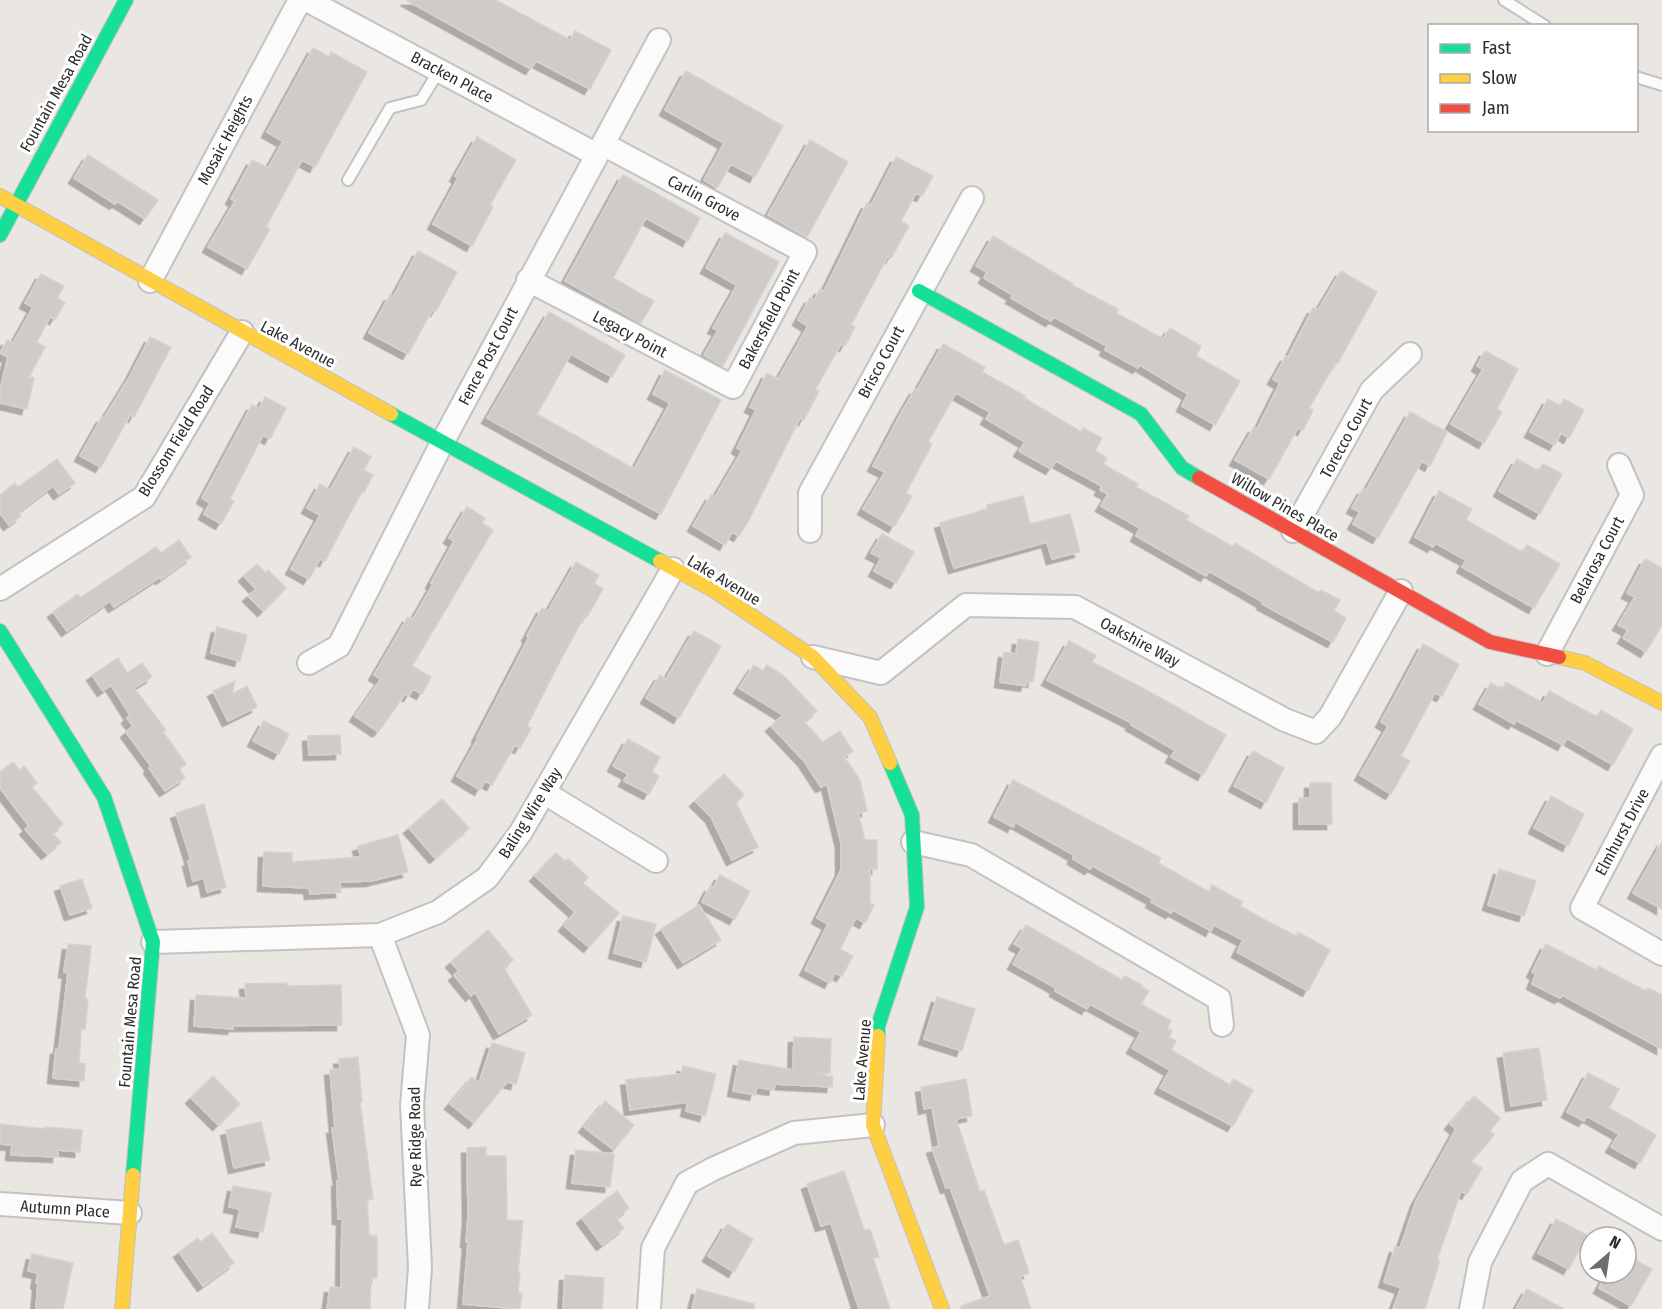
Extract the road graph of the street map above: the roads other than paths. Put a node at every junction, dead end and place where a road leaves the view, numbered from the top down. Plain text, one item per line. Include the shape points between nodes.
1 (126, 0) edge
2 (300, 0) edge
3 (307, 0) edge
4 (1504, 0) edge
5 (1542, 24) edge
6 (659, 40) dead end
7 (439, 71) junction
8 (1638, 78) edge
9 (1662, 85) edge
10 (600, 150) junction
11 (348, 180) dead end
12 (0, 196) edge
13 (972, 198) dead end
14 (15, 204) junction
15 (0, 235) edge
16 (805, 252) joint
17 (528, 280) junction
18 (150, 281) junction
19 (920, 291) junction
20 (242, 332) junction
21 (1410, 354) dead end
22 (733, 387) joint
23 (443, 441) junction
24 (1619, 465) dead end
25 (810, 531) dead end
26 (1293, 531) junction
27 (673, 570) junction
28 (0, 589) edge
29 (1401, 591) junction
30 (0, 631) edge
31 (1547, 654) junction
32 (813, 657) junction
33 (309, 663) dead end
34 (1662, 703) edge
35 (1662, 756) edge
36 (545, 793) junction
37 (913, 842) junction
38 (656, 861) dead end
39 (380, 935) junction
40 (153, 942) junction
41 (1662, 954) edge
42 (1222, 1025) dead end
43 (873, 1125) junction
44 (0, 1204) edge
45 (130, 1213) junction
46 (1662, 1229) edge
47 (122, 1309) edge
48 (417, 1309) edge
49 (649, 1309) edge
50 (942, 1309) edge
51 (1471, 1309) edge

1 - 14 street, Fountain Mesa Road
2 - 18 street, Mosaic Heights
3 - 7 street, Bracken Place
4 - 5 lane
6 - 10 street, Fence Post Court
7 - 10 street, Bracken Place
7 - 11 lane via 421,100 390,108
8 - 9 lane
10 - 16 street, Carlin Grove
10 - 17 street, Fence Post Court
12 - 14 street, Lake Avenue
13 - 19 street, Brisco Court
14 - 15 street, Fountain Mesa Road
14 - 18 street, Lake Avenue
16 - 22 street, Bakersfield Point
17 - 22 street, Legacy Point
17 - 23 street, Fence Post Court
18 - 20 street, Lake Avenue
19 - 25 street, Brisco Court via 810,493
19 - 26 street, Willow Pines Place via 1141,414 1182,468
20 - 23 street, Lake Avenue
20 - 28 street, Blossom Field Road via 144,497
21 - 26 street, Torecco Court via 1372,390
23 - 27 street, Lake Avenue
23 - 33 street, Fence Post Court via 339,646
24 - 31 street, Belarosa Court via 1632,495
26 - 29 street, Willow Pines Place
27 - 32 street, Lake Avenue via 713,590
27 - 36 street, Baling Wire Way
29 - 31 street, Willow Pines Place via 1490,642
29 - 32 street, Oakshire Way via 1330,717 1316,732 1286,720 1075,607 966,605 881,673
30 - 40 street, Fountain Mesa Road via 104,797
31 - 34 street, Willow Pines Place via 1585,663
32 - 37 street, Lake Avenue via 870,717 912,815
35 - 41 street, Elmhurst Drive via 1582,908
36 - 38 street
36 - 39 street, Baling Wire Way via 487,878 438,912
37 - 42 street via 971,855 1219,999
37 - 43 street, Lake Avenue via 917,907 878,1026
39 - 40 street, Baling Wire Way
39 - 48 street, Rye Ridge Road via 418,1035 412,1105 420,1267
40 - 45 street, Fountain Mesa Road
43 - 49 street via 794,1133 687,1184 653,1248
43 - 50 street, Lake Avenue
44 - 45 street, Autumn Place
45 - 47 street, Fountain Mesa Road
46 - 51 street via 1548,1164 1522,1182 1480,1262

